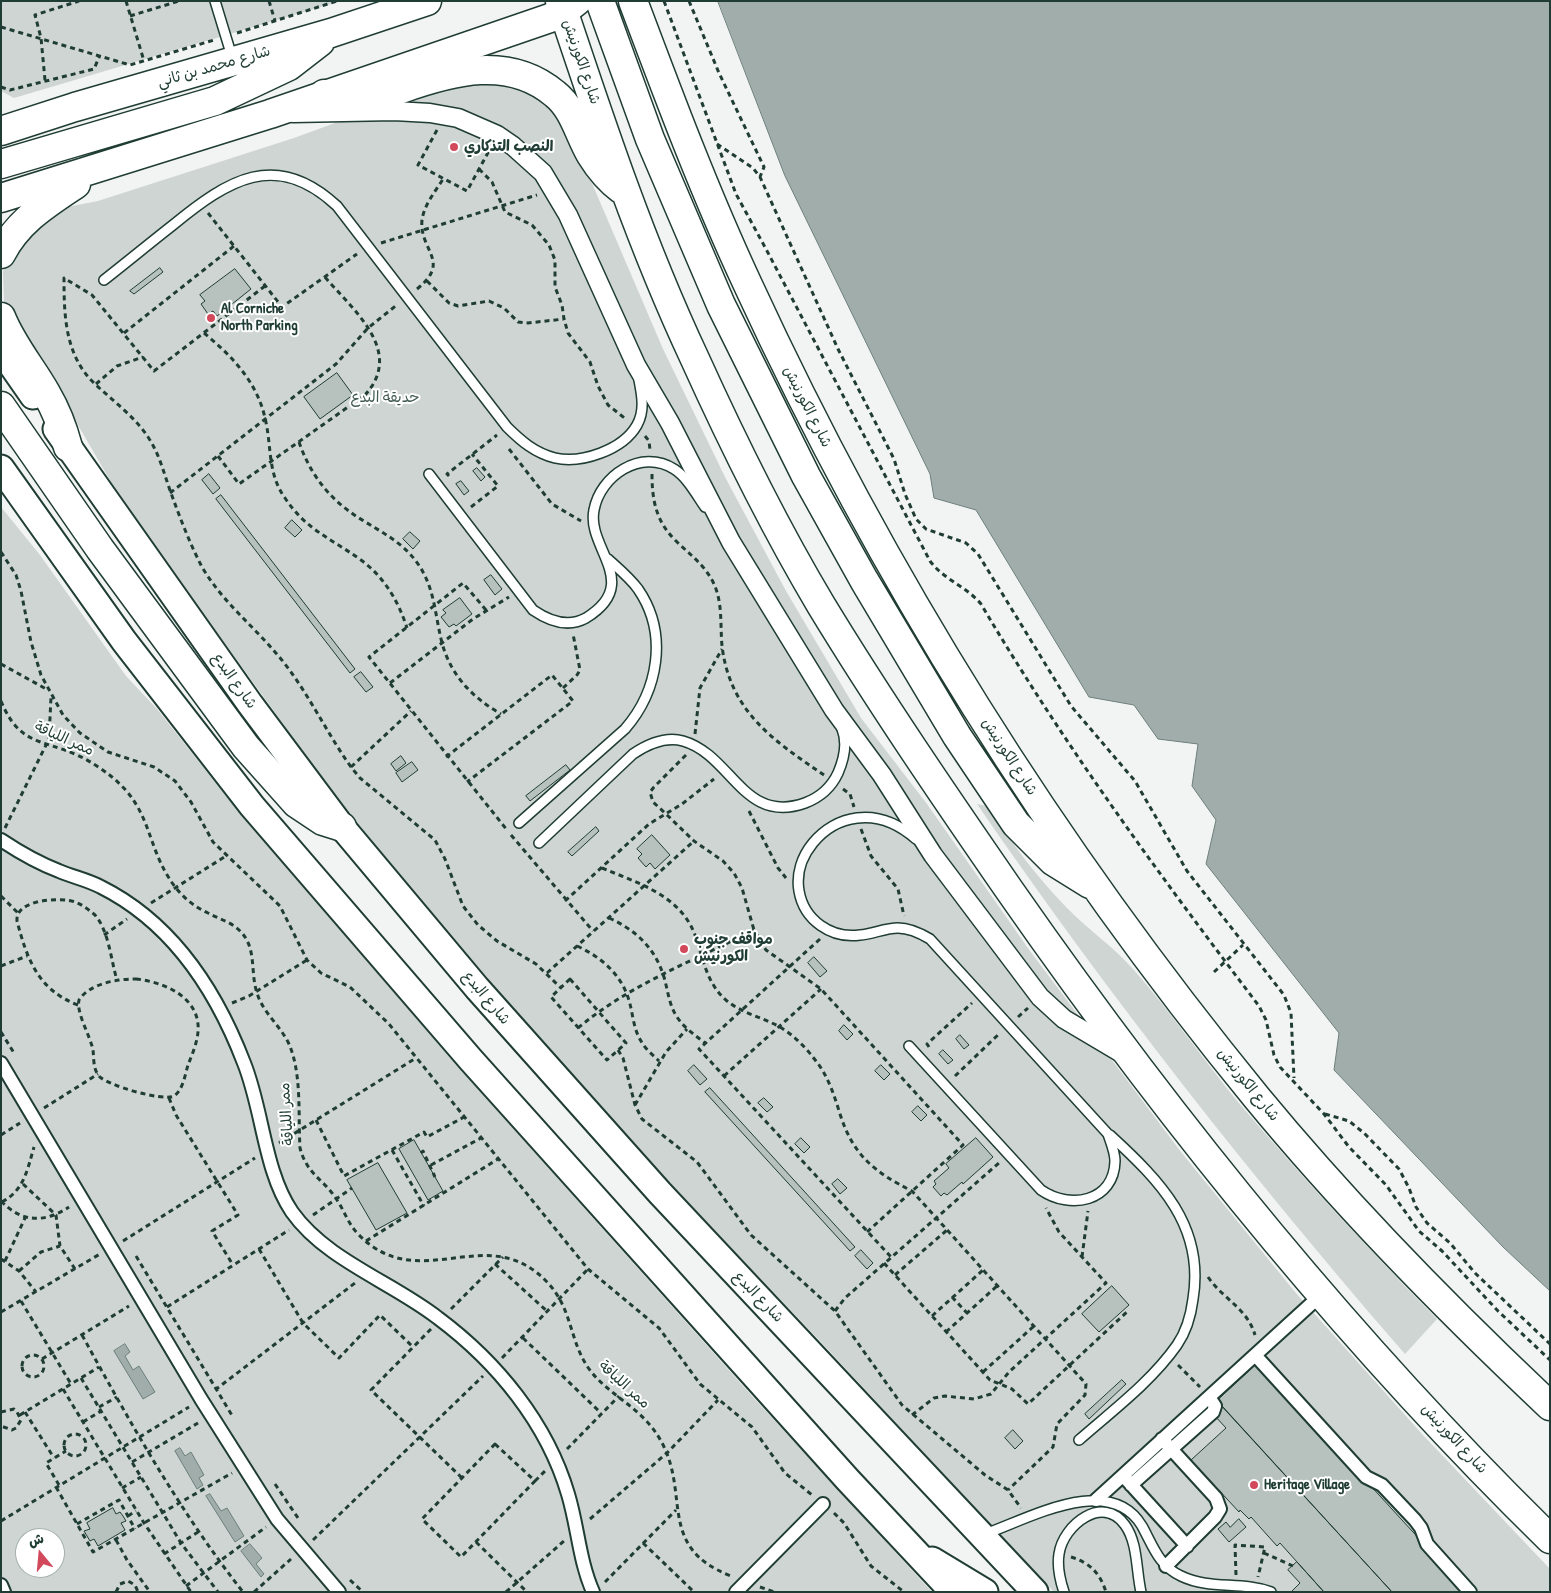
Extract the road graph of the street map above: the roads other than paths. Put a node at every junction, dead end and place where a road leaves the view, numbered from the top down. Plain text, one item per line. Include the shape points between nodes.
1 (215, 1) edge
2 (427, 1) edge
3 (600, 1) edge
4 (633, 1) edge
5 (567, 5) edge
6 (399, 8) edge
7 (331, 33) junction
8 (234, 62) junction
9 (324, 94) junction
10 (75, 107) junction
11 (270, 114) junction
12 (1, 115) edge
13 (1, 131) edge
14 (1, 164) edge
15 (100, 168) junction
16 (628, 195) junction
17 (1, 198) edge
18 (1, 254) edge
19 (104, 280) dead end
20 (1, 317) edge
21 (1, 350) edge
22 (636, 365) junction
23 (1, 406) edge
24 (68, 446) junction
25 (1, 468) edge
26 (429, 474) dead end
27 (730, 542) junction
28 (608, 559) junction
29 (834, 710) junction
30 (519, 823) dead end
31 (342, 827) junction
32 (1, 840) edge
33 (539, 844) dead end
34 (933, 854) junction
35 (1098, 889) junction
36 (909, 1046) dead end
37 (1132, 1059) junction
38 (1, 1063) edge
39 (1108, 1134) junction
40 (1322, 1294) junction
41 (1258, 1353) junction
42 (1209, 1397) junction
43 (1550, 1406) edge
44 (1188, 1416) junction
45 (1197, 1426) junction
46 (1162, 1439) junction
47 (1079, 1440) dead end
48 (1172, 1449) junction
49 (1127, 1480) junction
50 (1096, 1500) junction
51 (823, 1504) road end
52 (1529, 1519) junction
53 (982, 1535) junction
54 (1550, 1539) edge
55 (1186, 1546) junction
56 (914, 1551) junction
57 (1550, 1551) edge
58 (1166, 1566) junction
59 (1, 1586) edge
60 (597, 1588) edge
61 (4, 1592) edge
62 (339, 1592) edge
63 (736, 1592) edge
64 (953, 1592) edge
65 (985, 1592) edge
66 (1036, 1592) edge
67 (1064, 1592) edge
68 (1141, 1592) edge
69 (1271, 1592) edge
70 (1470, 1592) edge

1 - 8 lane
2 - 6 main road, شارع محمد بن ثاني
3 - 35 main road via 650,139 722,306 806,476 864,580 957,736 1016,824 1053,861
4 - 35 main road, شارع الكورنيش via 739,265 825,443 896,573 980,713
5 - 9 main road
5 - 16 main road, شارع الكورنيش
6 - 7 main road, شارع محمد بن ثاني
7 - 8 main road, شارع محمد بن ثاني
7 - 14 main road via 289,66 215,101
8 - 10 main road, شارع محمد بن ثاني
9 - 11 main road
9 - 16 main road via 360,102 458,71 492,68 519,74 556,94 568,108 601,170
10 - 12 main road
10 - 13 main road, شارع محمد بن ثاني
11 - 15 main road
11 - 22 street, شارع الكورنيش via 394,111 445,115 497,135 530,160 555,190
15 - 17 main road
15 - 18 main road via 22,222
16 - 37 main road, شارع الكورنيش via 694,357 776,523 820,602 969,832
19 - 22 lane via 214,193 243,179 277,176 310,185 338,206 507,427 541,454 557,459 576,459 610,448 625,438 642,413
20 - 24 main road via 47,394
21 - 24 main road, شارع البدع
22 - 27 street, شارع الكورنيش via 670,423
23 - 31 main road via 100,549 246,748 296,803 323,821
24 - 31 main road, شارع البدع via 250,704
25 - 56 main road via 124,641 252,806 471,1060
26 - 28 lane via 518,592 533,610 545,618 570,623 595,612 611,588
27 - 28 lane via 685,479 676,470 652,462 624,468 604,485 593,512 593,527
27 - 29 street, شارع الكورنيش
28 - 30 lane via 639,590 651,617 656,650 652,683 638,714 625,730
29 - 33 lane via 844,734 844,757 830,788 813,800 789,807 766,805 745,793 710,754 692,744 668,739 646,745 634,754
29 - 34 street, شارع الكورنيش via 882,775
31 - 53 main road, شارع البدع via 547,1070
32 - 60 street via 37,862 99,886 139,911 182,950 206,984 238,1048 254,1091 280,1190 301,1223 320,1242 441,1319 492,1367 535,1421 555,1460 568,1495 582,1563
34 - 37 street, شارع الكورنيش via 1040,997 1064,1019
34 - 39 lane via 905,830 888,821 857,818 828,830 810,846 798,876 799,890 809,915 829,930 849,936 905,929 930,939
35 - 43 main road, شارع الكورنيش via 1259,1101 1349,1202 1494,1353
36 - 39 lane via 1041,1190 1060,1201 1090,1198 1106,1185 1114,1168
37 - 40 main road, شارع الكورنيش via 1233,1189
38 - 62 street via 201,1399 277,1519
39 - 47 lane via 1145,1168 1174,1204 1187,1231 1194,1259 1195,1287 1189,1320 1178,1344
40 - 41 street
40 - 52 main road, شارع الكورنيش
41 - 42 street
41 - 70 street via 1366,1477 1382,1485 1414,1520 1421,1528 1426,1544
42 - 44 street
42 - 45 street via 1215,1409
44 - 45 street
44 - 46 street
45 - 48 street
46 - 48 street
46 - 49 street
48 - 49 street
48 - 55 street via 1219,1503 1220,1509
49 - 50 street
49 - 55 street
50 - 53 lane via 1063,1506
50 - 58 lane via 1111,1501 1135,1516 1155,1554
51 - 63 street
52 - 54 main road, شارع الكورنيش
52 - 57 main road
53 - 66 main road, شارع البدع
55 - 58 street
56 - 64 main road
56 - 65 main road
58 - 69 lane via 1194,1582 1237,1585
59 - 61 street
67 - 68 lane via 1058,1554 1064,1539 1072,1525 1084,1516 1098,1513 1112,1515 1124,1523 1131,1535

